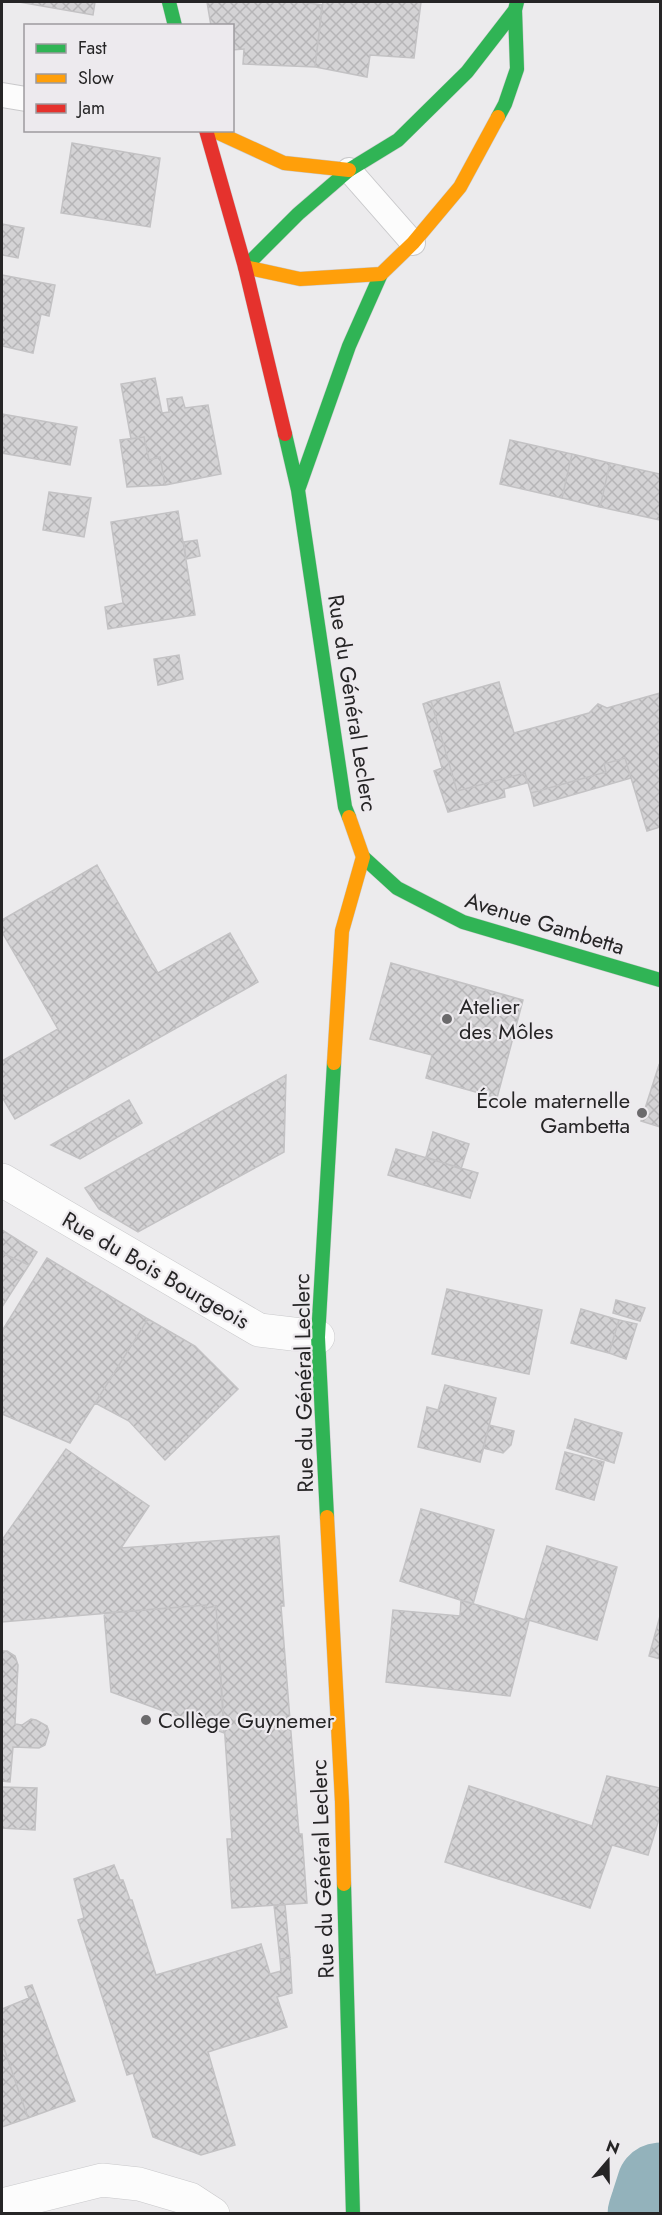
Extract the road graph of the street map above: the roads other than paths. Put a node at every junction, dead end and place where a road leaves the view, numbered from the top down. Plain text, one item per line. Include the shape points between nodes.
1 (169, 2) edge
2 (516, 6) edge
3 (174, 24) edge
4 (2, 95) edge
5 (24, 99) edge
6 (207, 132) edge
7 (216, 132) edge
8 (349, 170) junction
9 (413, 243) junction
10 (245, 267) junction
11 (381, 274) junction
12 (298, 490) junction
13 (363, 857) junction
14 (660, 980) edge
15 (2, 1180) edge
16 (318, 1337) junction
17 (2, 2205) edge
18 (213, 2214) edge
19 (353, 2214) edge

1 - 3 street
2 - 8 street via 467,72 398,140
2 - 9 street via 517,69 505,104 460,187
4 - 5 lane
6 - 10 street, Rue du Général Leclerc
7 - 8 street via 284,163
8 - 9 lane
8 - 10 street
9 - 11 street
10 - 11 street via 300,279
10 - 12 street, Rue du Général Leclerc
11 - 12 street, Rue du Général Leclerc via 349,346
12 - 13 street, Rue du Général Leclerc via 345,807
13 - 14 street, Avenue Gambetta via 397,888 463,922
13 - 16 street, Rue du Général Leclerc via 342,931
15 - 16 street, Rue du Bois Bourgeois via 259,1330
16 - 19 street, Rue du Général Leclerc via 342,1802
17 - 18 street via 102,2180 139,2184 190,2199

